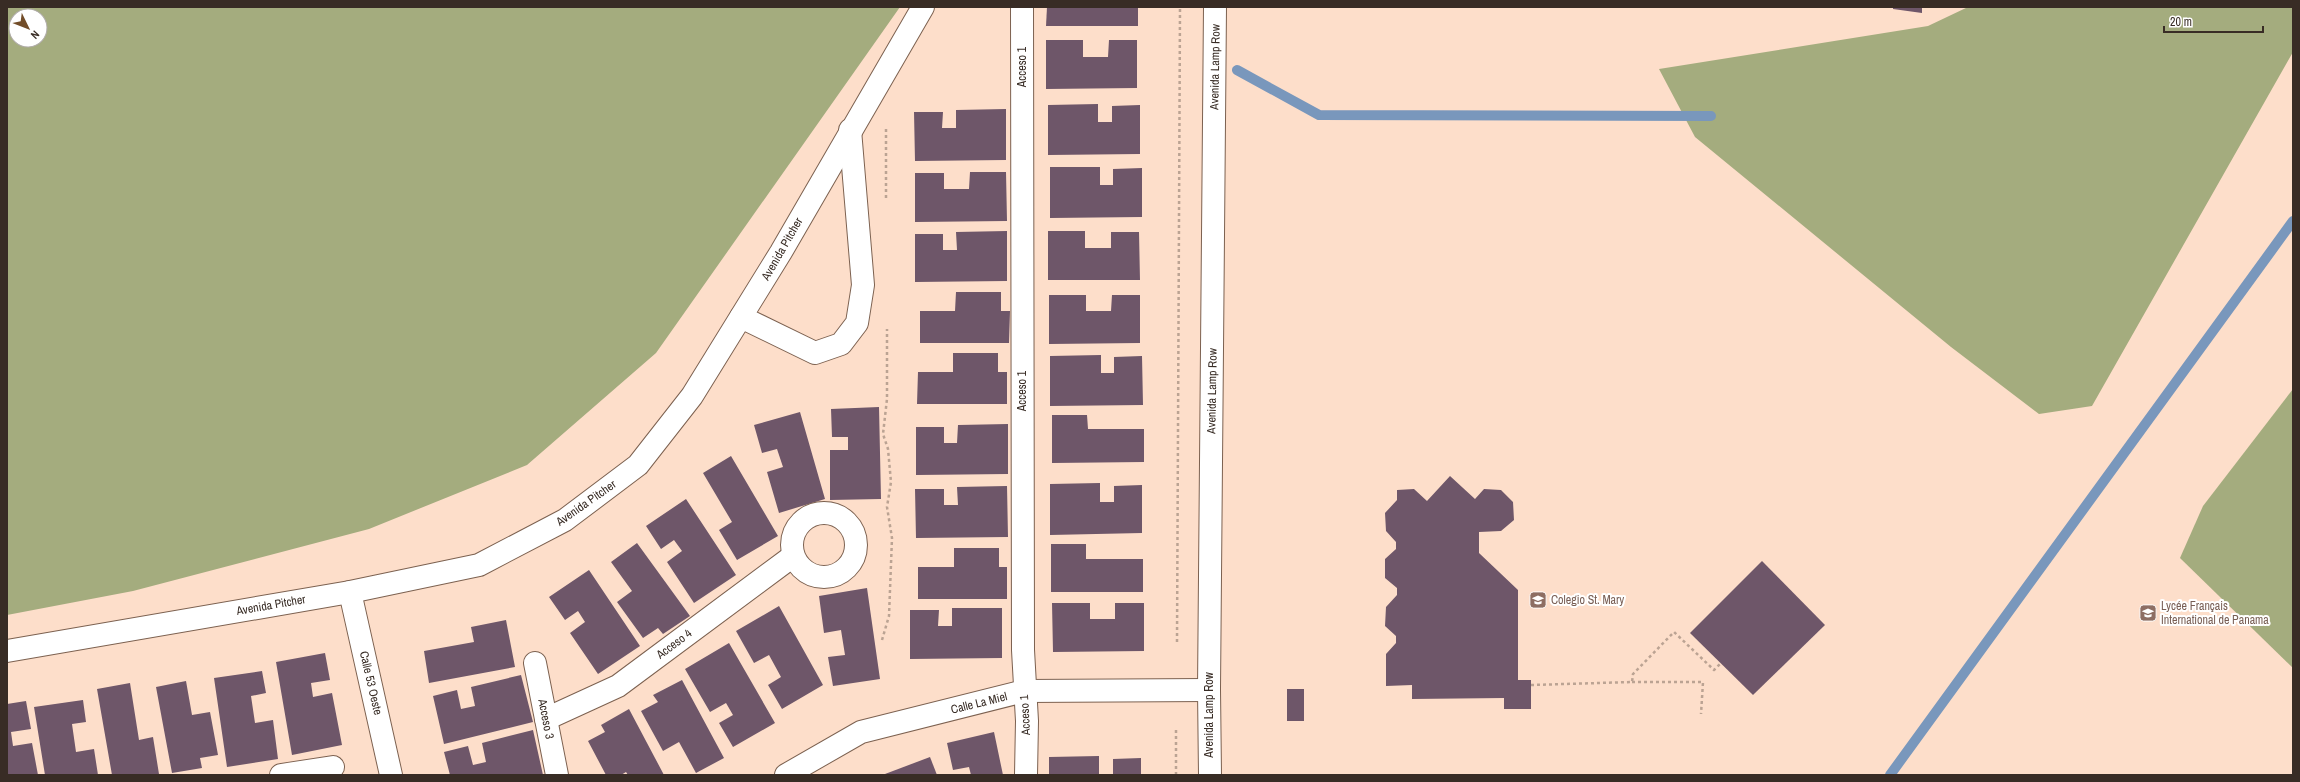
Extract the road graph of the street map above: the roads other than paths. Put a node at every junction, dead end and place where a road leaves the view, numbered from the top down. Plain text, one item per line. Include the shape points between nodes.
1 (923, 7) edge
2 (1022, 7) edge
3 (1216, 7) edge
4 (850, 130) junction
5 (741, 317) junction
6 (793, 556) dead end
7 (350, 592) junction
8 (7, 650) edge
9 (535, 663) dead end
10 (1208, 690) junction
11 (1024, 691) junction
12 (546, 719) junction
13 (333, 767) dead end
14 (281, 775) edge
15 (391, 775) edge
16 (557, 775) edge
17 (786, 775) edge
18 (1026, 775) edge
19 (1210, 775) edge

1 - 4 street, Avenida Pitcher
2 - 11 street, Acceso 1
3 - 10 street, Avenida Lamp Row
4 - 5 street, Avenida Pitcher
4 - 5 street via 863,284 857,323 841,344 815,353
5 - 7 street, Avenida Pitcher via 692,396 638,465 565,520 479,564
6 - 12 street, Acceso 4 via 618,686
7 - 8 street, Avenida Pitcher
7 - 15 street, Calle 53 Oeste
9 - 12 street, Acceso 3
10 - 11 street, Calle La Miel
10 - 19 street, Avenida Lamp Row
11 - 17 street, Calle La Miel via 862,732
11 - 18 street, Acceso 1 via 1027,721
12 - 16 street, Acceso 3
13 - 14 street

